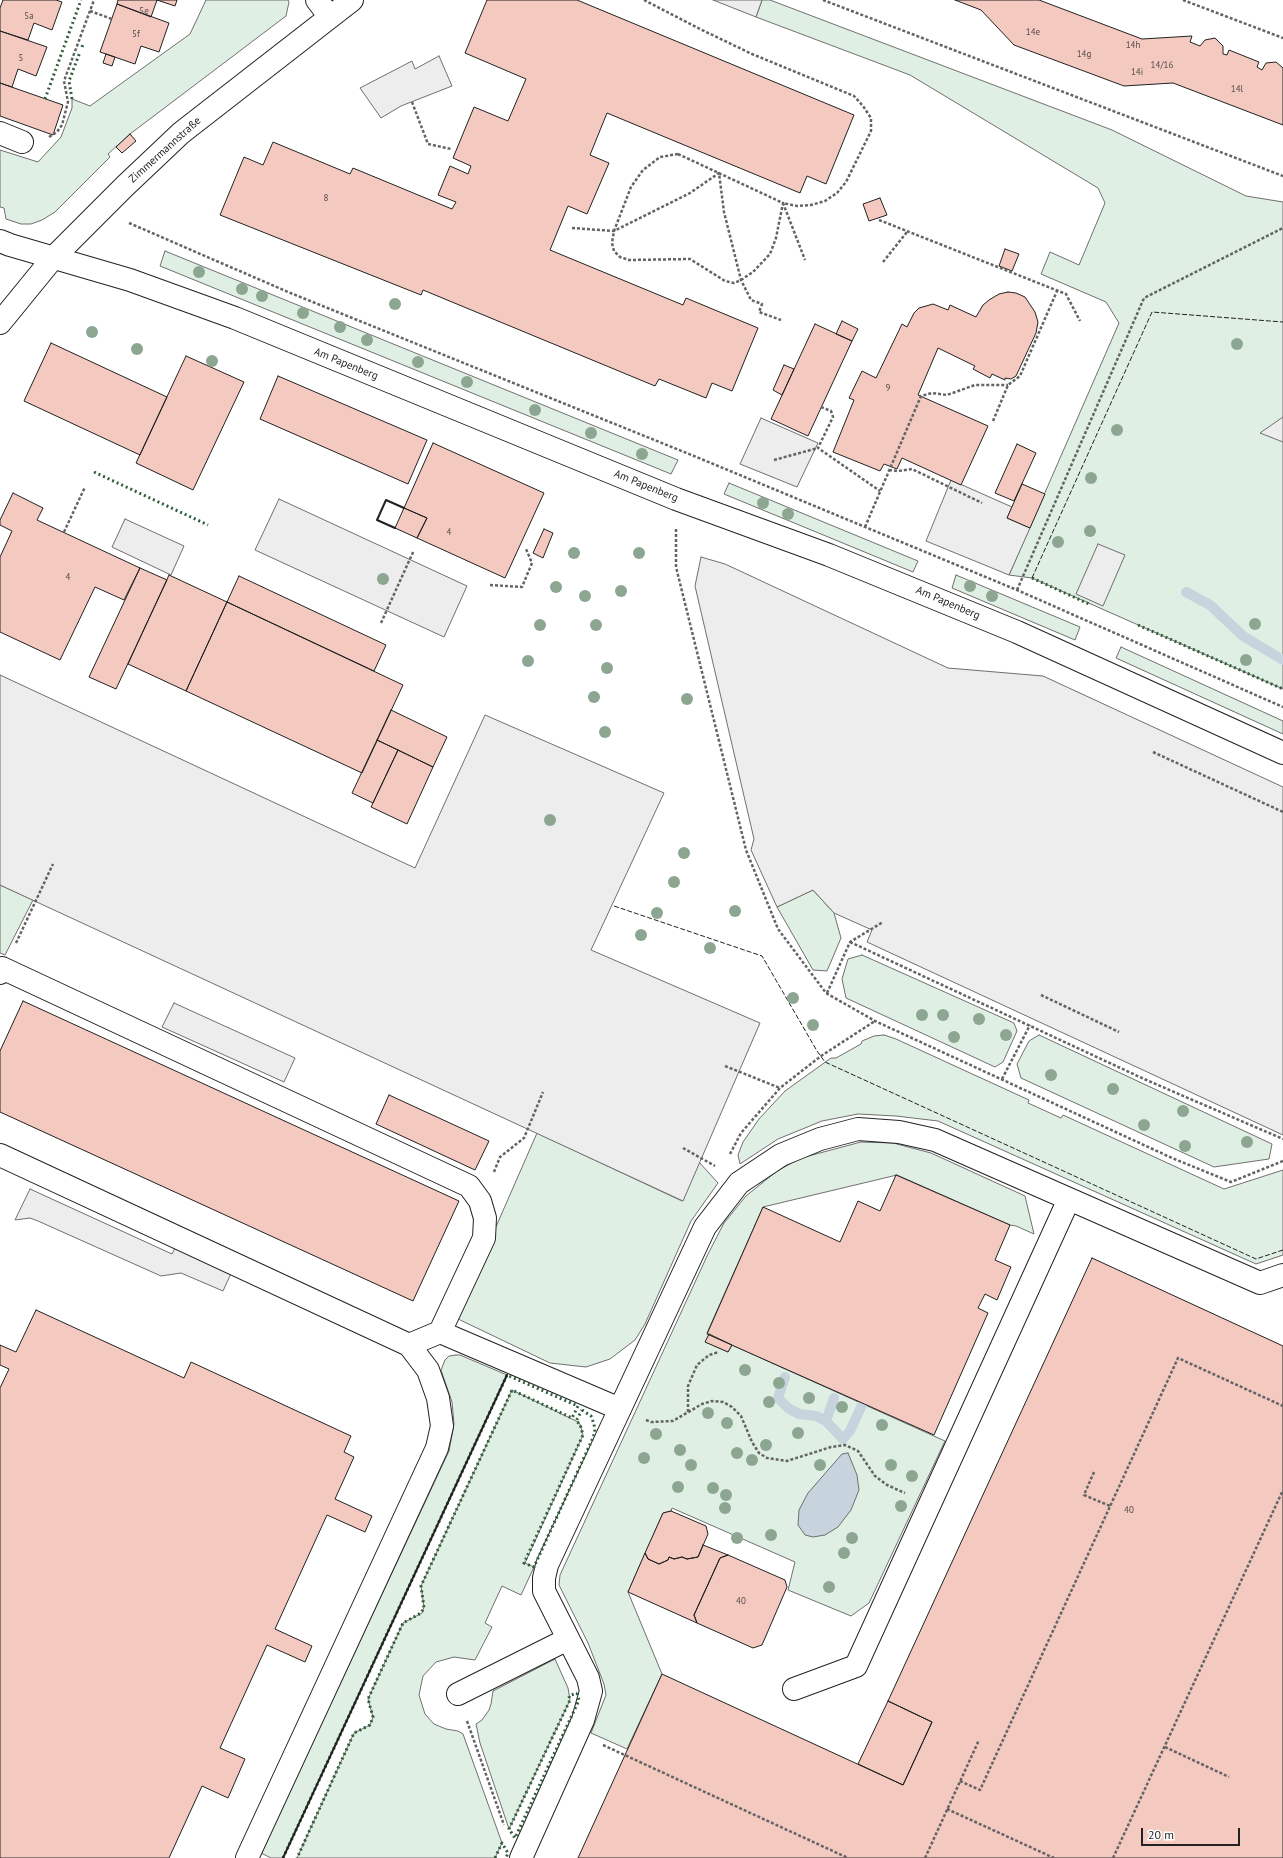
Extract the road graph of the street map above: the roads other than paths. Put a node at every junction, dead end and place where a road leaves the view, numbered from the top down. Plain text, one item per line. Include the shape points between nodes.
1 (317, 0) edge
2 (352, 0) edge
3 (330, 17) junction
4 (0, 133) edge
5 (22, 142) road end
6 (0, 241) edge
7 (54, 258) junction
8 (0, 323) edge
9 (1283, 753) edge
10 (1, 970) edge
11 (0, 1155) edge
12 (1069, 1199) junction
13 (1283, 1275) edge
14 (440, 1332) junction
15 (409, 1345) junction
16 (620, 1409) junction
17 (568, 1639) junction
18 (794, 1689) dead end
19 (458, 1694) road end
20 (247, 1858) edge
21 (521, 1858) edge

1 - 3 street
2 - 3 street, Zimmermannstraße
3 - 7 street, Zimmermannstraße via 181,133
4 - 5 street
6 - 7 street, Am Papenberg
7 - 8 street, Zimmermannstraße
7 - 9 street, Am Papenberg via 130,280 235,318 676,499 829,555 1010,629
10 - 14 street via 469,1186 480,1201 485,1218 484,1238
11 - 15 street
12 - 13 street via 1260,1283
12 - 16 street via 935,1140 899,1132 858,1129 820,1139 781,1155 739,1183 705,1227
12 - 18 street via 856,1666
14 - 15 street
14 - 16 street
15 - 20 street via 428,1370 438,1398 442,1426 437,1448
16 - 17 street via 547,1565 544,1578 544,1591
17 - 19 street
17 - 21 street via 588,1678 591,1691 585,1714

